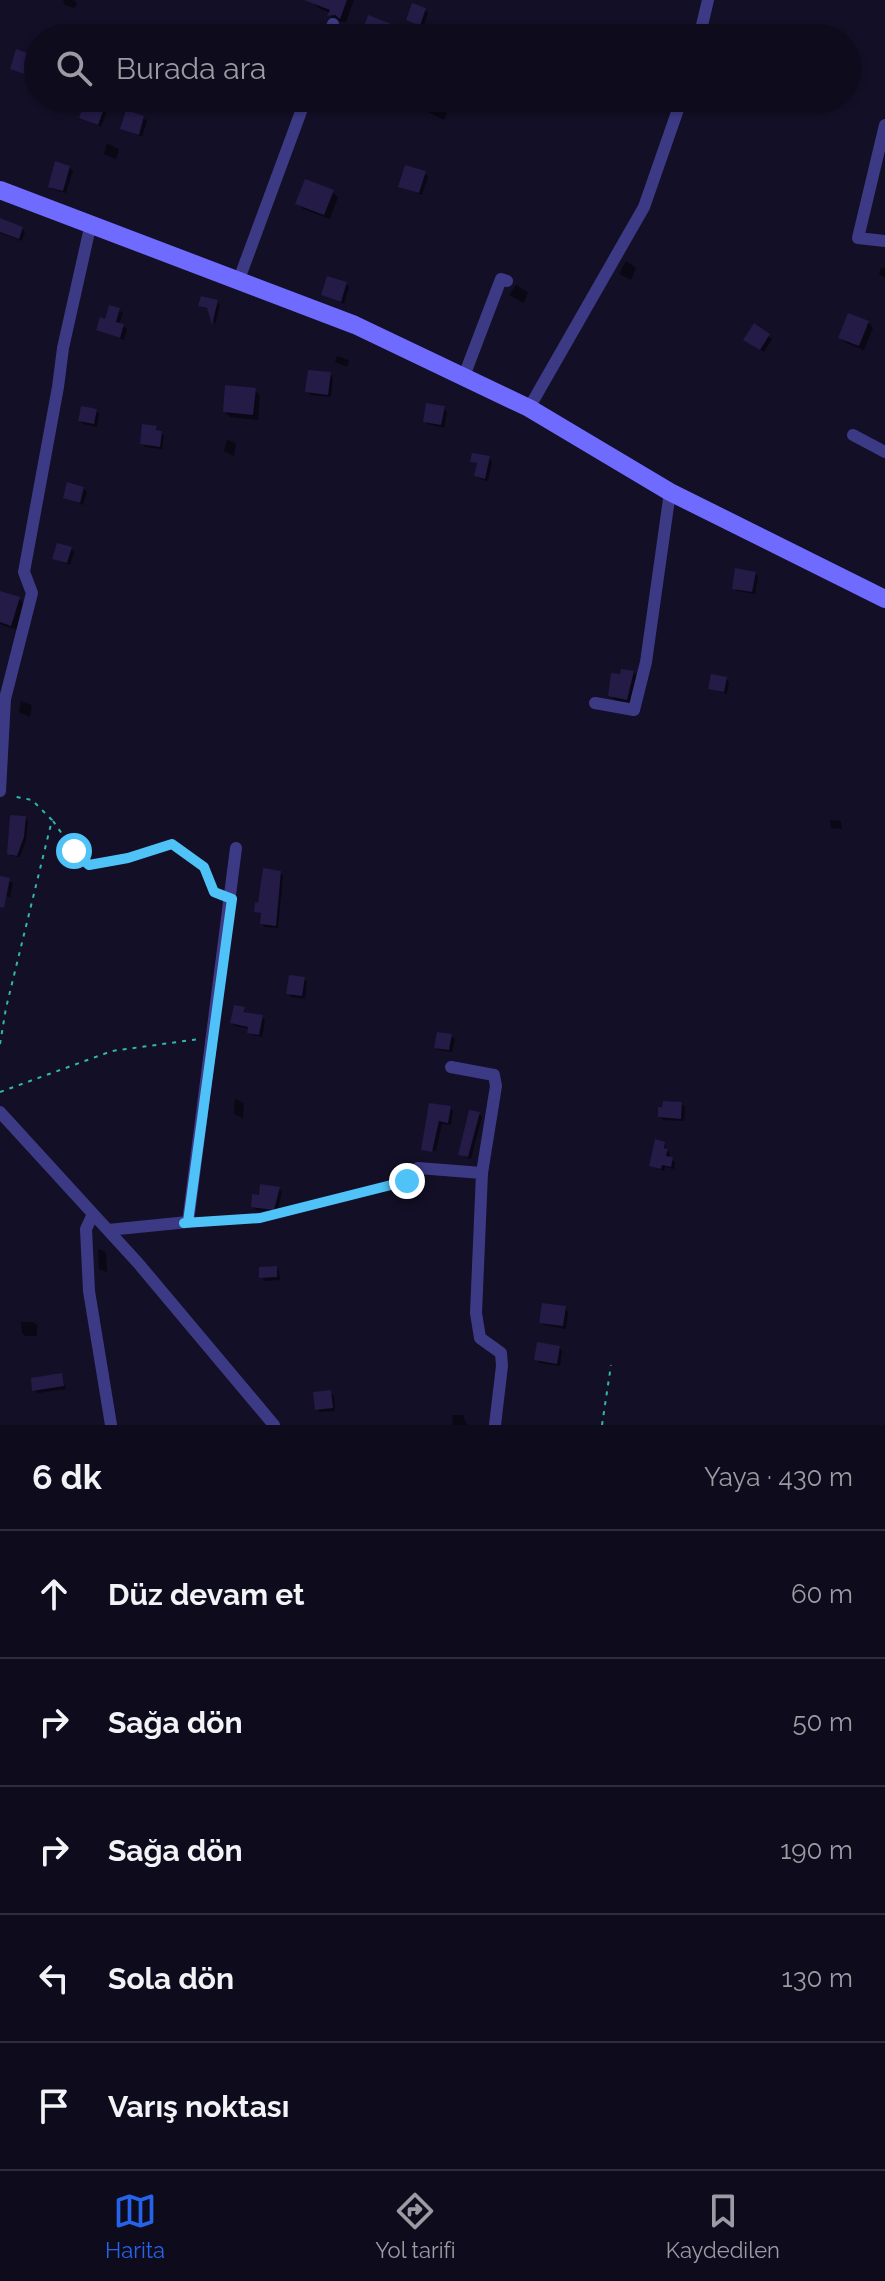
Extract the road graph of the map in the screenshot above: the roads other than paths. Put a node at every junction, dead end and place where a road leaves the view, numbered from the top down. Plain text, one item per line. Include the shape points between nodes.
1 (708, 0) edge
2 (702, 24) edge
3 (301, 112) edge
4 (677, 112) edge
5 (885, 125) edge
6 (0, 190) edge
7 (91, 223) junction
8 (885, 241) edge
9 (507, 281) dead end
10 (238, 282) junction
11 (464, 376) junction
12 (529, 408) junction
13 (853, 435) dead end
14 (885, 452) edge
15 (670, 492) junction
16 (885, 599) edge
17 (595, 703) dead end
18 (5, 793) edge
19 (236, 848) dead end
20 (451, 1067) dead end
21 (0, 1112) edge
22 (418, 1168) road end
23 (482, 1173) junction
24 (93, 1214) junction
25 (108, 1230) junction
26 (111, 1425) edge
27 (274, 1425) edge
28 (495, 1425) edge

1 - 2 street
3 - 10 street
4 - 12 street via 644,207
5 - 8 street via 858,238
6 - 7 main road
7 - 10 main road
7 - 18 street via 24,572 32,593 5,699
9 - 11 street via 501,279
10 - 11 main road via 355,325
11 - 12 main road
12 - 15 main road
13 - 14 street
15 - 16 main road
15 - 17 street via 646,662 634,710
19 - 25 street via 188,1222
20 - 23 street via 494,1075
21 - 24 street
22 - 23 street
23 - 28 street via 476,1313 480,1338 501,1353
24 - 25 street
24 - 26 street via 86,1229 89,1291
25 - 27 street

